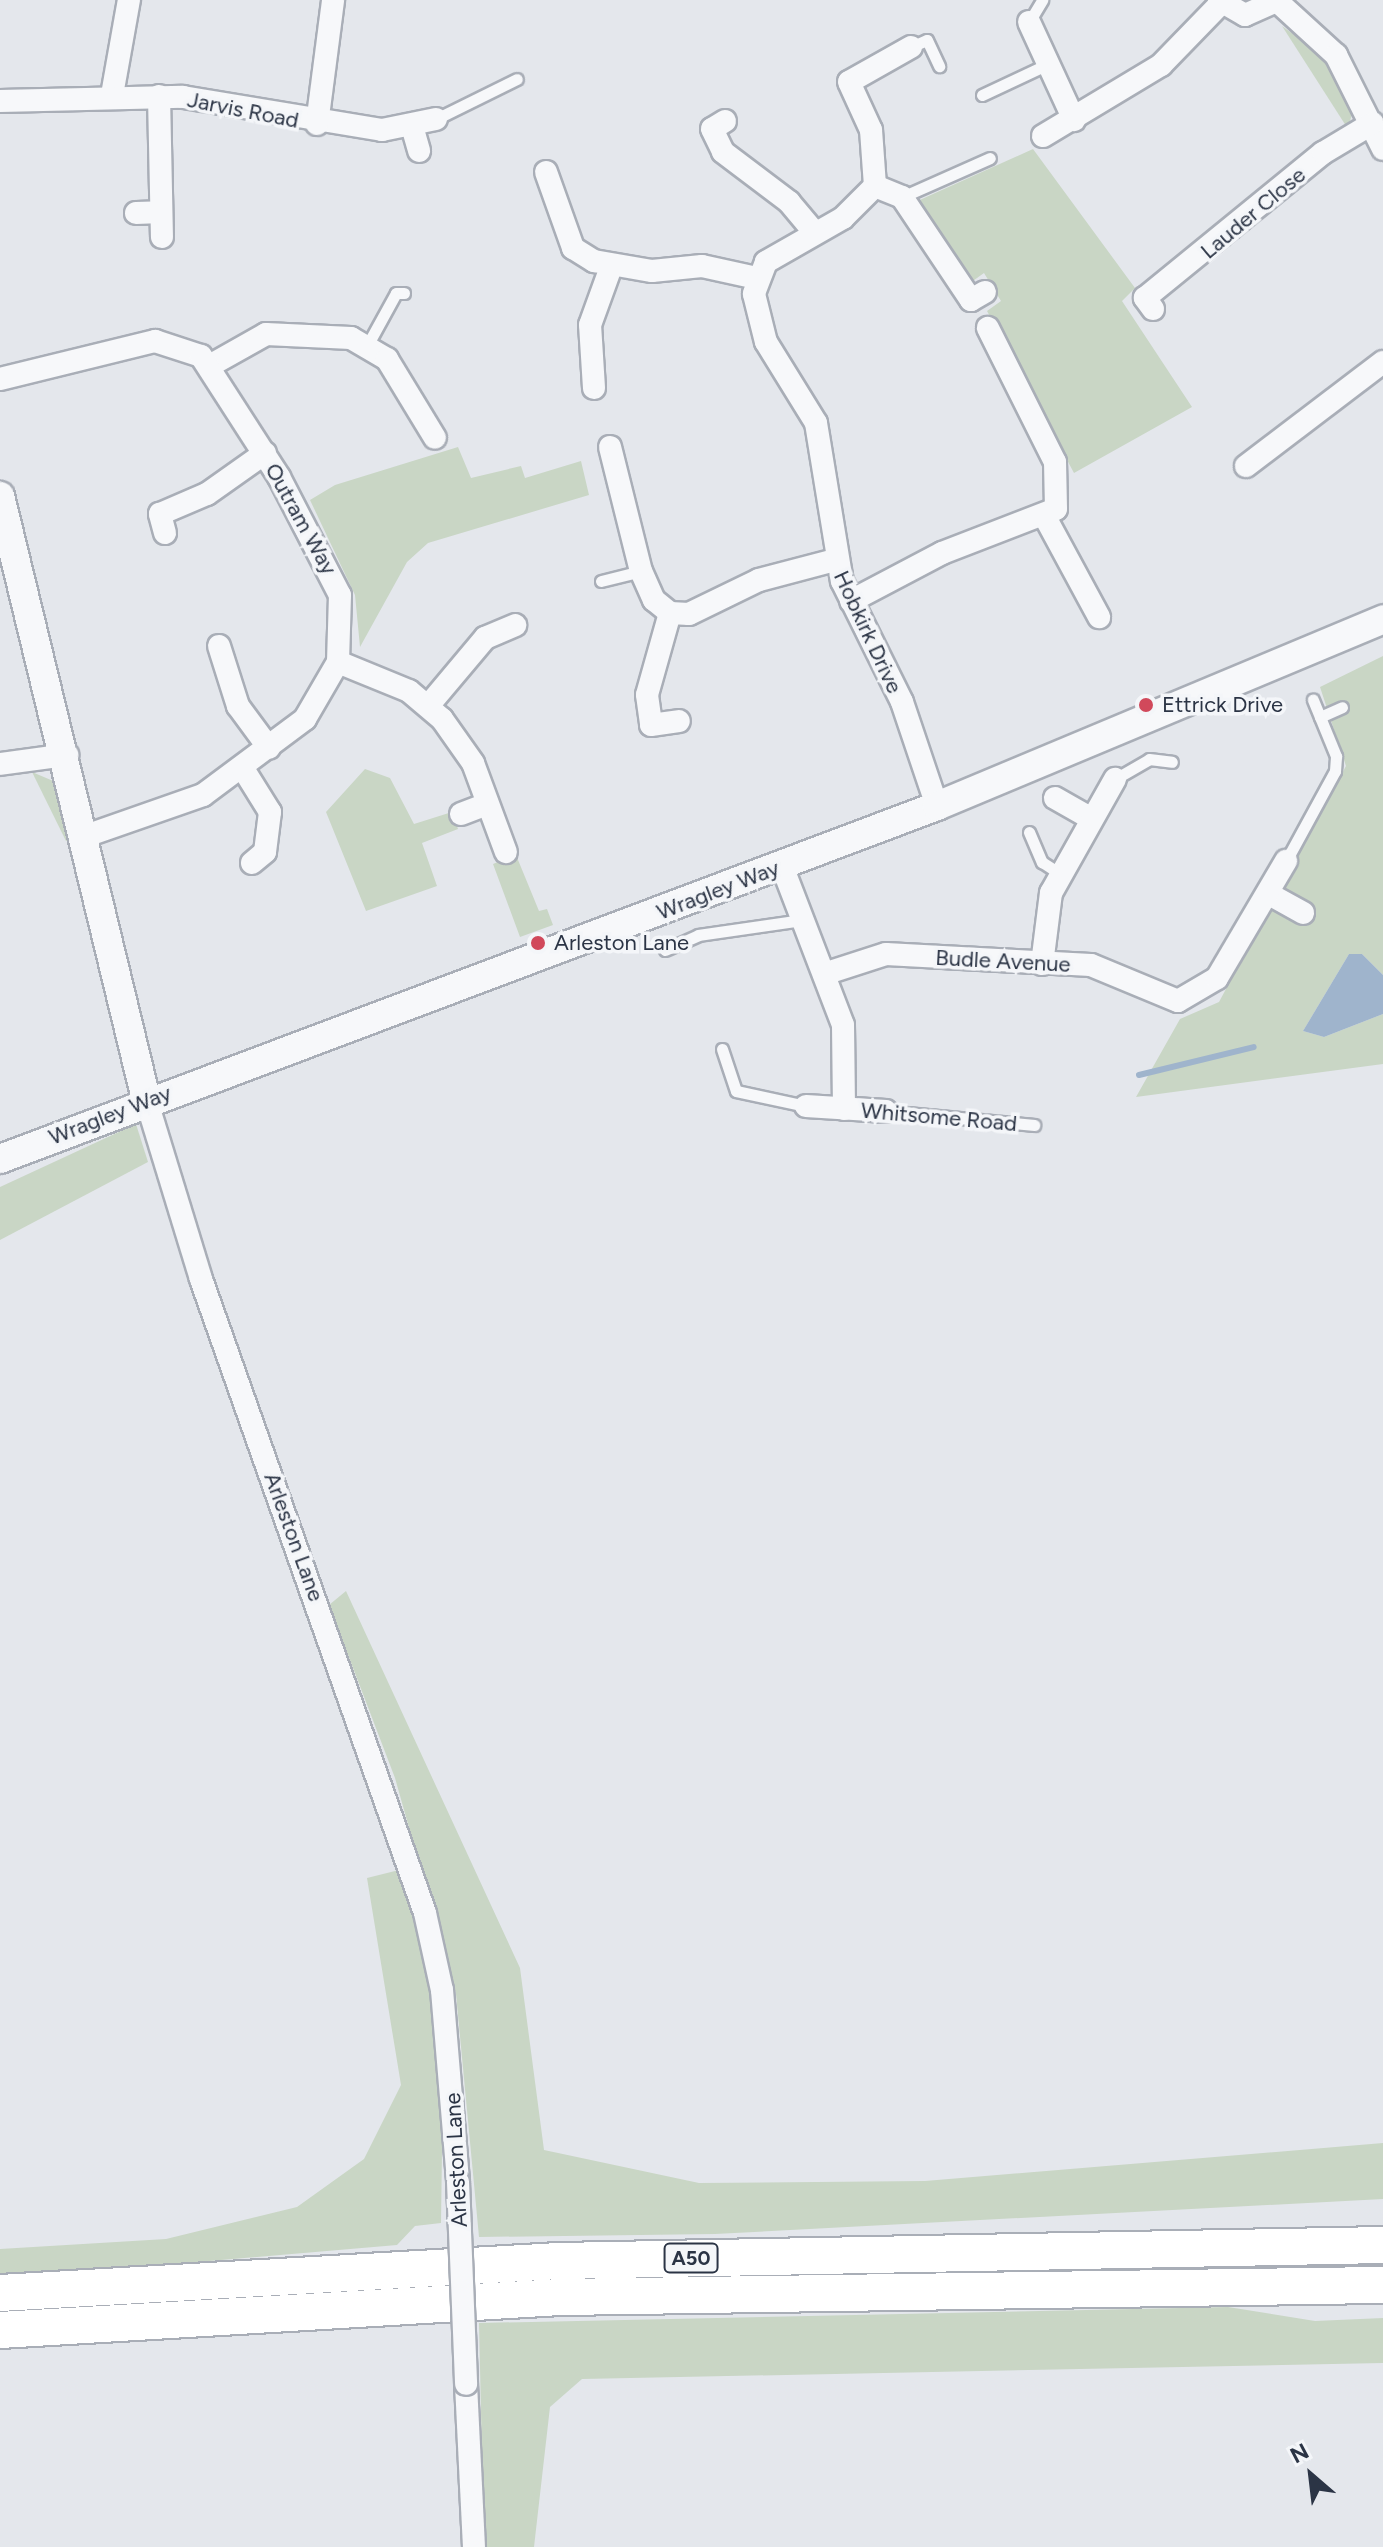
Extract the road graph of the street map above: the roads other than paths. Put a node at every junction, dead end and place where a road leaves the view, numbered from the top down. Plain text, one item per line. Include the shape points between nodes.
1 (129, 0) edge
2 (333, 0) edge
3 (1042, 0) edge
4 (1278, 1) edge
5 (1220, 2) edge
6 (1029, 22) joint
7 (911, 47) joint
8 (1048, 64) junction
9 (939, 66) dead end
10 (517, 79) dead end
11 (112, 95) junction
12 (982, 95) dead end
13 (159, 96) junction
14 (0, 101) edge
15 (436, 119) joint
16 (1074, 120) junction
17 (725, 121) dead end
18 (1373, 123) junction
19 (317, 124) junction
20 (412, 126) junction
21 (1043, 136) dead end
22 (1383, 149) edge
23 (419, 151) dead end
24 (990, 158) dead end
25 (546, 172) dead end
26 (875, 186) junction
27 (902, 197) junction
28 (161, 212) junction
29 (136, 213) dead end
30 (814, 232) junction
31 (162, 237) dead end
32 (611, 267) junction
33 (757, 278) junction
34 (985, 292) dead end
35 (404, 293) dead end
36 (1153, 309) dead end
37 (988, 328) dead end
38 (368, 344) junction
39 (1383, 362) edge
40 (211, 365) junction
41 (598, 376) dead end
42 (0, 379) edge
43 (435, 438) dead end
44 (610, 447) dead end
45 (265, 453) junction
46 (1246, 466) dead end
47 (0, 496) edge
48 (1045, 517) junction
49 (165, 533) dead end
50 (6, 545) edge
51 (835, 560) junction
52 (641, 571) junction
53 (601, 581) dead end
54 (851, 601) junction
55 (670, 613) junction
56 (1099, 617) dead end
57 (1383, 619) edge
58 (515, 625) dead end
59 (219, 646) dead end
60 (338, 662) junction
61 (1313, 700) dead end
62 (428, 706) junction
63 (1342, 707) dead end
64 (1320, 717) junction
65 (679, 721) dead end
66 (269, 748) junction
67 (67, 755) junction
68 (1172, 762) dead end
69 (0, 764) edge
70 (242, 767) junction
71 (1115, 779) joint
72 (1055, 798) dead end
73 (487, 804) junction
74 (937, 806) junction
75 (461, 814) dead end
76 (1090, 818) junction
77 (1029, 832) dead end
78 (86, 836) junction
79 (506, 852) dead end
80 (1286, 861) joint
81 (252, 863) dead end
82 (782, 866) junction
83 (1062, 875) junction
84 (1269, 894) junction
85 (1303, 913) dead end
86 (802, 920) junction
87 (665, 950) dead end
88 (1042, 964) junction
89 (824, 974) junction
90 (722, 1049) dead end
91 (146, 1099) junction
92 (806, 1106) joint
93 (844, 1109) junction
94 (886, 1111) joint
95 (1034, 1125) dead end
96 (0, 1159) edge
97 (1383, 2245) edge
98 (1383, 2285) edge
99 (0, 2293) edge
100 (0, 2330) edge
101 (474, 2547) edge

1 - 11 street
2 - 19 street
3 - 6 lane
4 - 5 street via 1245,15
4 - 18 street via 1336,55
5 - 16 street via 1161,65
6 - 8 street
7 - 9 lane via 927,40
7 - 26 street via 840,85 871,130
8 - 12 lane
8 - 16 street
10 - 15 lane
11 - 13 street, Jarvis Road
11 - 14 street, Jarvis Road
13 - 19 street, Jarvis Road via 214,100
13 - 28 street
15 - 20 street, Jarvis Road
16 - 21 street
17 - 30 street via 712,129 723,152 789,202
18 - 22 street
18 - 36 street, Lauder Close via 1323,153 1145,298
19 - 20 street, Jarvis Road
20 - 23 street
24 - 27 lane
25 - 32 street via 573,248
26 - 27 street
26 - 30 street via 843,218
27 - 34 street via 971,300
28 - 29 street
28 - 31 street
30 - 33 street via 781,249
32 - 33 street via 702,266
32 - 41 street via 590,325
33 - 51 street, Hobkirk Drive via 755,315 810,409 825,450
35 - 38 lane via 396,293
37 - 48 street via 1059,474 1061,496
38 - 40 street via 266,334
38 - 43 street via 405,382
39 - 46 street
40 - 42 street via 155,341
40 - 45 street, Outram Way
44 - 52 street
45 - 49 street, Outram Way via 207,494 160,514
45 - 60 street, Outram Way via 334,578 343,623
47 - 50 street, Arleston Lane
48 - 54 street via 942,553
48 - 56 street
50 - 67 street, Arleston Lane
51 - 54 street, Hobkirk Drive
51 - 55 street via 759,580 689,614
52 - 53 lane
52 - 55 street via 654,600
54 - 74 street, Hobkirk Drive via 902,702
55 - 65 street via 647,695 651,725
57 - 74 street, Wragley Way
58 - 62 street via 485,638
59 - 66 street via 238,706
60 - 62 street via 375,674
60 - 66 street, Outram Way via 317,705
61 - 64 lane
62 - 73 street via 473,763
63 - 64 lane
64 - 80 lane via 1335,771
66 - 70 street, Outram Way
67 - 69 street
67 - 78 street, Arleston Lane
68 - 71 lane via 1149,759
70 - 78 street, Outram Way via 175,809
70 - 81 street via 270,812 265,852
71 - 76 street
72 - 76 street
73 - 75 street
73 - 79 street
74 - 82 street, Wragley Way
76 - 83 street
77 - 83 lane via 1042,862
78 - 91 street, Arleston Lane
80 - 84 street, Budle Avenue
82 - 86 street, Whitsome Road
82 - 91 street, Wragley Way
83 - 88 street via 1046,914
84 - 85 street
84 - 88 street, Budle Avenue via 1217,978 1178,1001 1091,965
86 - 87 lane via 698,935
86 - 89 street, Whitsome Road
88 - 89 street, Budle Avenue via 886,954
89 - 93 street, Whitsome Road via 843,1025
90 - 92 lane, Whitsome Road via 736,1091
91 - 96 street, Wragley Way
91 - 101 street, Arleston Lane, bridge via 201,1279 425,1913 442,1990 458,2182
92 - 93 street, Whitsome Road
93 - 94 street, Whitsome Road
94 - 95 lane, Whitsome Road
97 - 99 highway, A50 via 559,2261
98 - 100 highway, A50 via 561,2297

